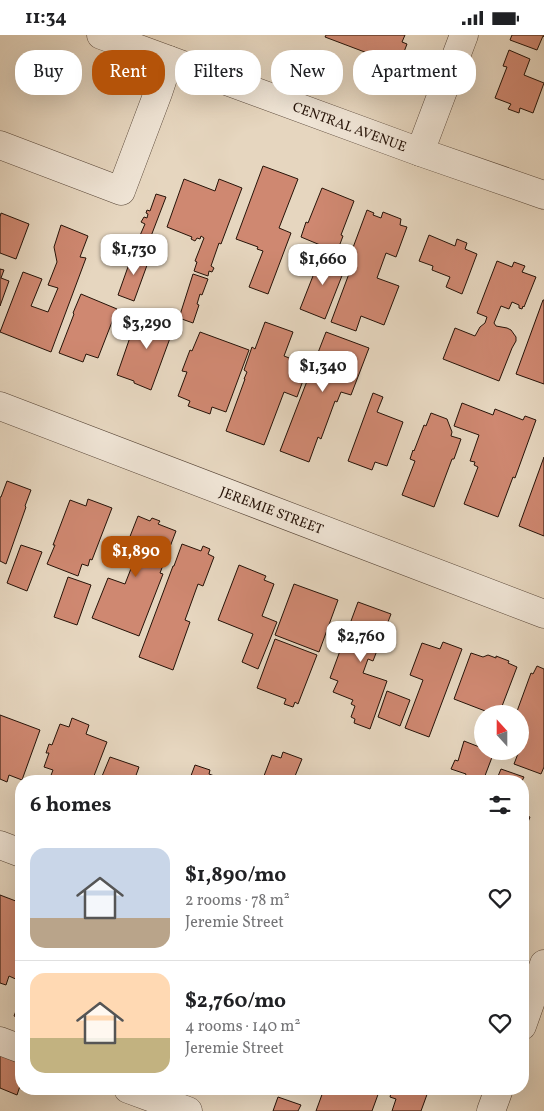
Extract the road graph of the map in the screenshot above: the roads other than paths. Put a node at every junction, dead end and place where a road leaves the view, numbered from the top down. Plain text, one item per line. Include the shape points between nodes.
1 (101, 35) edge
2 (464, 35) edge
3 (169, 60) junction
4 (0, 145) edge
5 (420, 152) junction
6 (544, 195) edge
7 (0, 406) edge
8 (544, 614) edge
9 (0, 845) edge
10 (15, 851) edge
11 (544, 964) edge
12 (529, 1006) edge
13 (0, 1041) edge
14 (15, 1047) edge
15 (144, 1095) edge
16 (497, 1095) edge
17 (188, 1111) edge
18 (491, 1111) edge

1 - 3 street, CENTRAL AVENUE
2 - 5 street
3 - 4 street via 121,191
3 - 5 street, CENTRAL AVENUE
5 - 6 street, CENTRAL AVENUE
7 - 8 street, JEREMIE STREET
9 - 10 street
11 - 12 street
13 - 14 street
15 - 17 street
16 - 18 street

